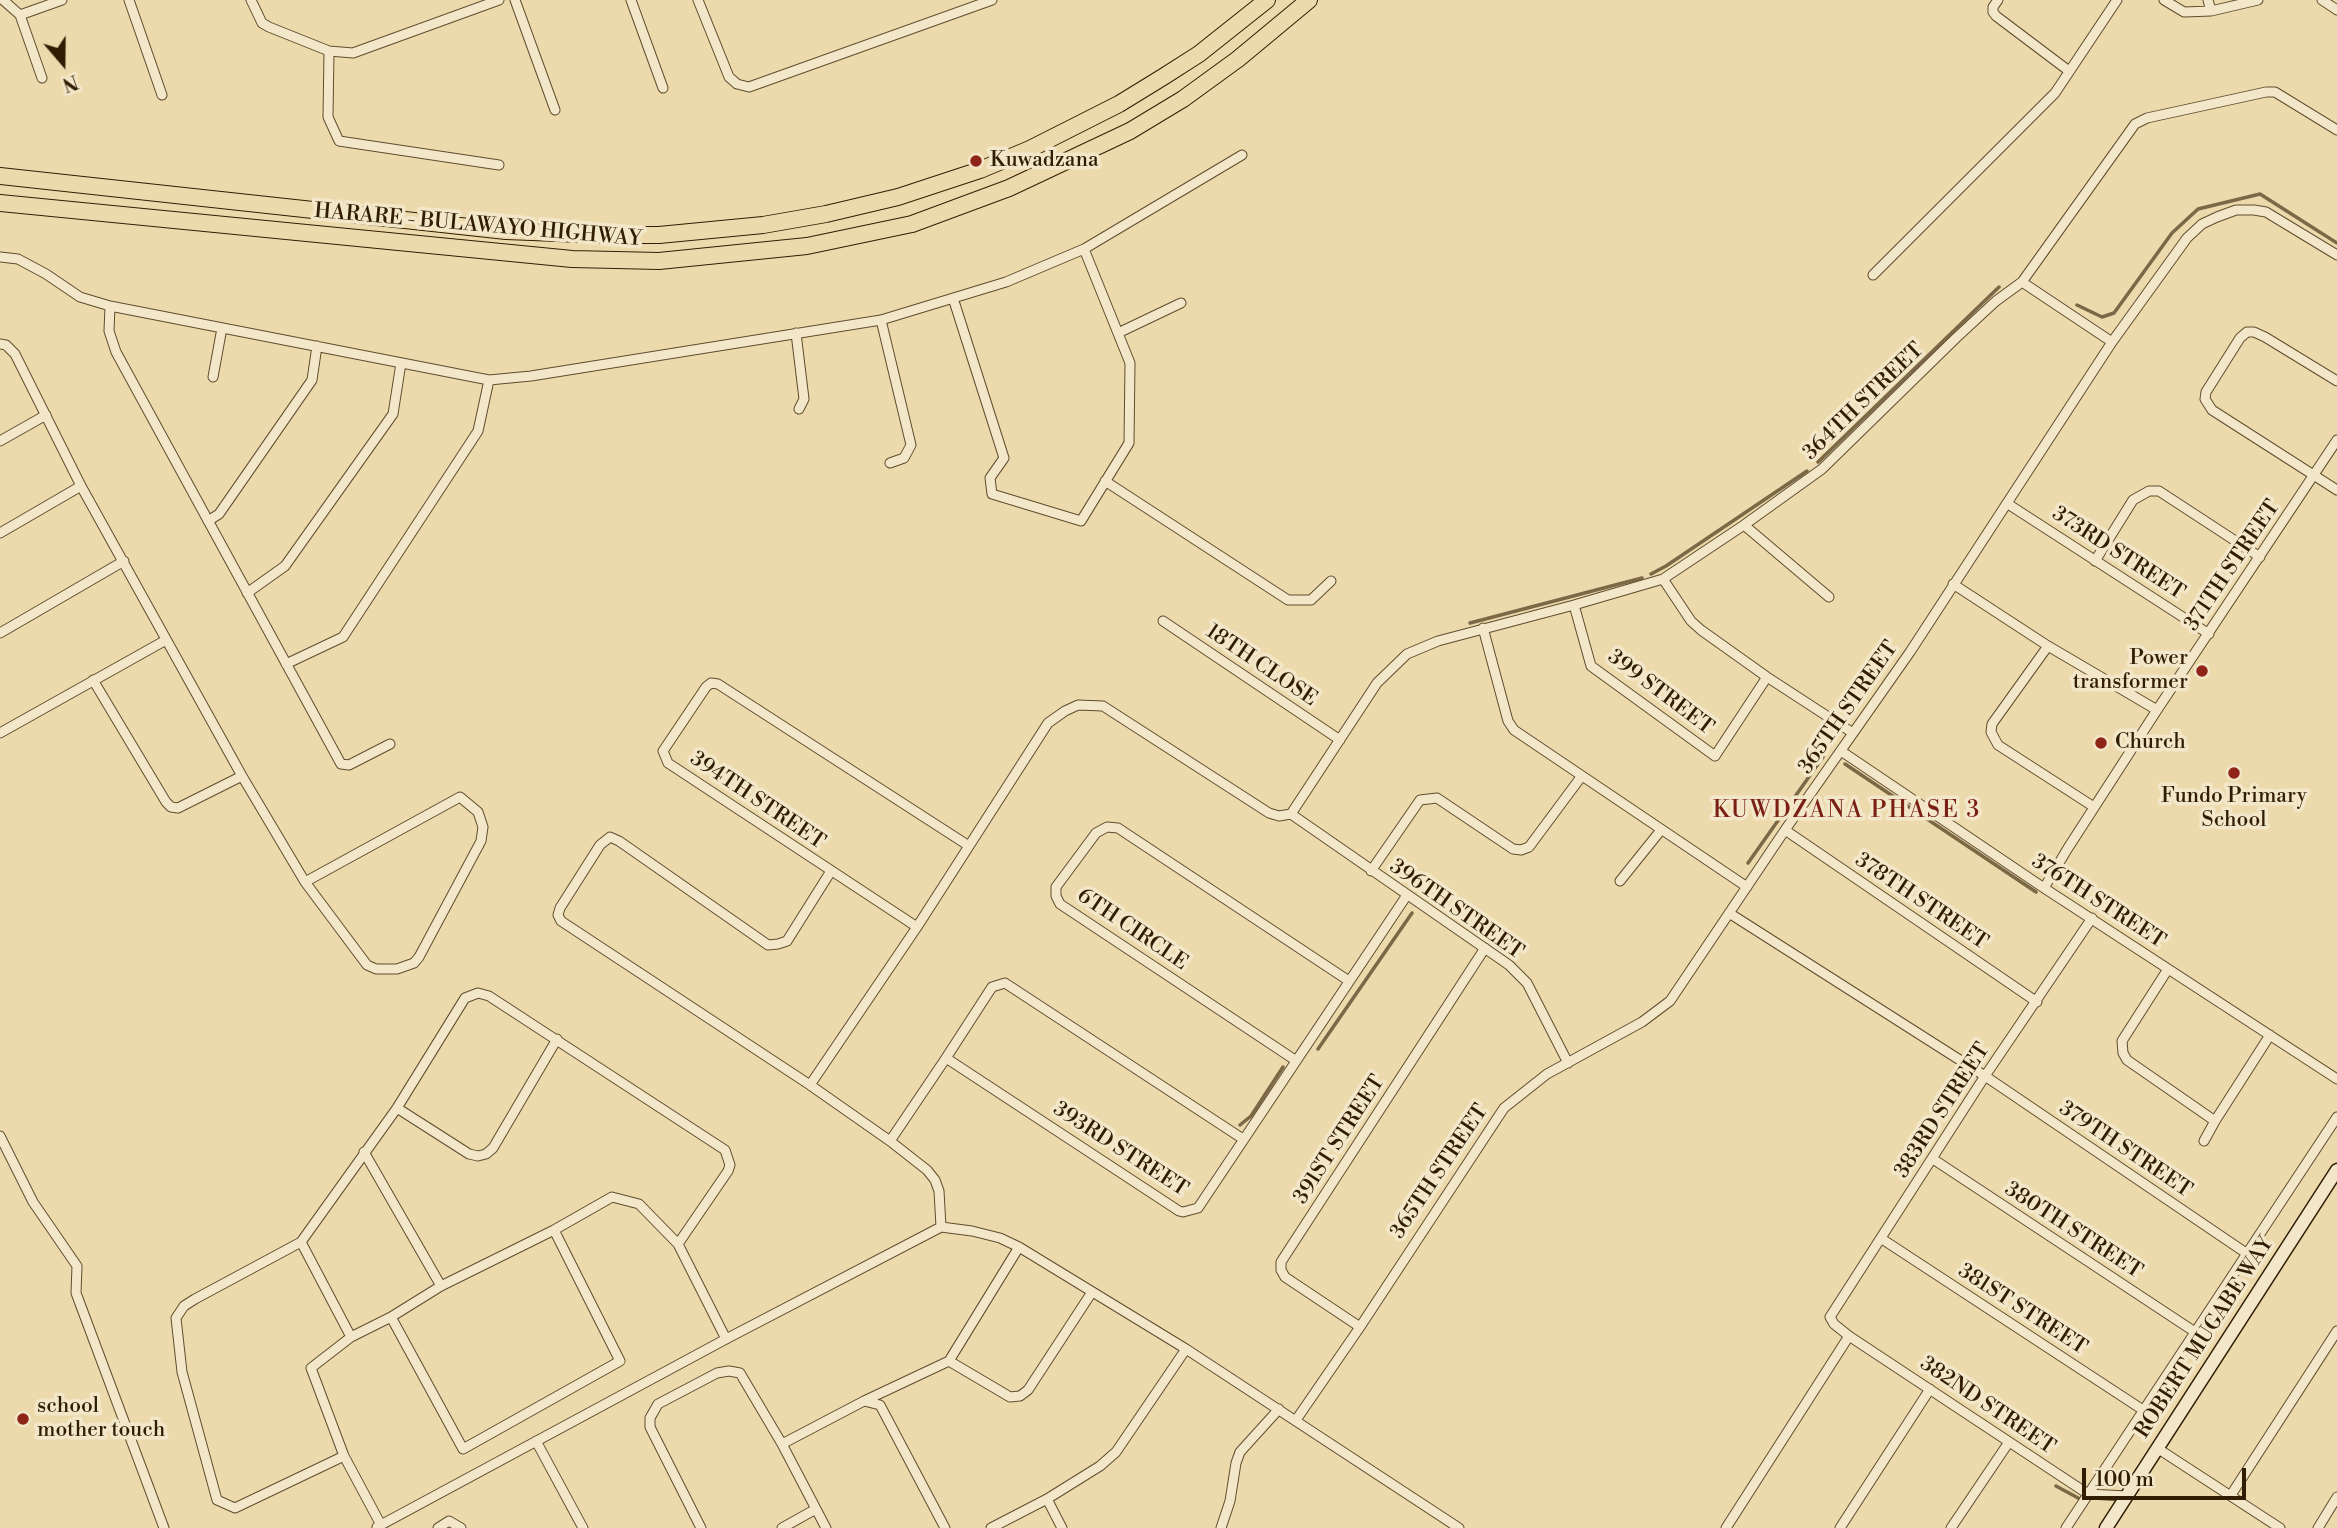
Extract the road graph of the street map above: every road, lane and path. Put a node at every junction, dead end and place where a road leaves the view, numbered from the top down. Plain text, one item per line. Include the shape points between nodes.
1 (3, 0) edge
2 (62, 0) edge
3 (129, 0) edge
4 (251, 0) edge
5 (499, 0) edge
6 (515, 0) edge
7 (631, 0) edge
8 (698, 0) edge
9 (992, 0) edge
10 (1267, 0) edge
11 (1309, 0) edge
12 (1998, 0) edge
13 (2118, 0) edge
14 (2164, 0) edge
15 (2208, 0) edge
16 (2258, 0) edge
17 (2322, 0) edge
18 (476, 4) edge
19 (2337, 10) edge
20 (2211, 11) junction
21 (20, 15) junction
22 (329, 51) junction
23 (2069, 72) junction
24 (42, 78) dead end
25 (663, 88) dead end
26 (162, 95) dead end
27 (555, 110) dead end
28 (2337, 130) edge
29 (1242, 155) dead end
30 (499, 164) dead end
31 (0, 176) edge
32 (0, 203) edge
33 (1084, 248) junction
34 (2337, 255) edge
35 (0, 257) edge
36 (1874, 275) dead end
37 (2022, 282) junction
38 (953, 298) junction
39 (1181, 303) dead end
40 (110, 306) junction
41 (881, 320) junction
42 (222, 328) junction
43 (796, 333) junction
44 (1118, 333) junction
45 (2112, 342) junction
46 (0, 344) edge
47 (317, 346) junction
48 (401, 363) junction
49 (213, 377) dead end
50 (489, 380) junction
51 (2337, 381) edge
52 (799, 409) dead end
53 (46, 415) junction
54 (2337, 440) edge
55 (0, 441) edge
56 (890, 463) dead end
57 (2315, 475) junction
58 (1105, 481) junction
59 (81, 486) junction
60 (2337, 490) edge
61 (2007, 504) junction
62 (208, 521) junction
63 (1744, 525) junction
64 (0, 533) edge
65 (2260, 557) junction
66 (124, 561) junction
67 (2095, 561) junction
68 (1663, 579) junction
69 (1331, 581) dead end
70 (1953, 584) junction
71 (247, 593) junction
72 (1829, 597) dead end
73 (1574, 605) junction
74 (1163, 621) dead end
75 (1483, 628) junction
76 (0, 634) edge
77 (2208, 634) junction
78 (166, 640) junction
79 (2048, 646) junction
80 (286, 664) junction
81 (1767, 677) junction
82 (93, 681) junction
83 (2157, 710) junction
84 (0, 733) edge
85 (1853, 733) junction
86 (1340, 740) junction
87 (390, 744) dead end
88 (1841, 751) junction
89 (242, 776) junction
90 (1581, 777) junction
91 (2094, 807) junction
92 (1291, 814) junction
93 (1661, 830) junction
94 (1785, 830) junction
95 (969, 846) junction
96 (831, 871) junction
97 (1371, 871) junction
98 (1620, 881) dead end
99 (305, 882) junction
100 (1747, 887) junction
101 (2044, 888) junction
102 (1407, 895) junction
103 (1729, 914) junction
104 (2092, 918) junction
105 (917, 927) junction
106 (1485, 948) junction
107 (2168, 969) junction
108 (1349, 981) junction
109 (2037, 1002) junction
110 (2270, 1035) junction
111 (557, 1039) junction
112 (946, 1058) junction
113 (1295, 1060) junction
114 (1568, 1063) junction
115 (1985, 1076) junction
116 (2337, 1079) edge
117 (810, 1085) junction
118 (397, 1108) junction
119 (2337, 1117) edge
120 (2215, 1121) junction
121 (0, 1136) edge
122 (1243, 1139) junction
123 (890, 1141) junction
124 (2204, 1141) dead end
125 (364, 1152) junction
126 (1933, 1159) junction
127 (2337, 1170) edge
128 (941, 1227) junction
129 (554, 1230) junction
130 (1882, 1239) junction
131 (302, 1242) junction
132 (678, 1244) junction
133 (1019, 1247) junction
134 (2246, 1253) junction
135 (441, 1286) junction
136 (1092, 1292) junction
137 (391, 1317) junction
138 (1834, 1324) joint
139 (1360, 1327) junction
140 (2337, 1331) edge
141 (2195, 1332) junction
142 (1849, 1336) junction
143 (351, 1337) junction
144 (726, 1339) junction
145 (1186, 1349) junction
146 (949, 1361) junction
147 (1930, 1389) junction
148 (864, 1401) junction
149 (1279, 1409) junction
150 (2143, 1410) junction
151 (1296, 1420) junction
152 (536, 1441) junction
153 (2009, 1441) junction
154 (782, 1444) junction
155 (2157, 1448) junction
156 (344, 1456) junction
157 (2088, 1494) junction
158 (2231, 1495) junction
159 (2127, 1496) junction
160 (2337, 1497) edge
161 (1047, 1499) junction
162 (816, 1509) junction
163 (379, 1527) edge
164 (164, 1528) edge
165 (438, 1528) edge
166 (461, 1528) edge
167 (583, 1528) edge
168 (701, 1528) edge
169 (782, 1528) edge
170 (826, 1528) edge
171 (945, 1528) edge
172 (991, 1528) edge
173 (1062, 1528) edge
174 (1221, 1528) edge
175 (1459, 1528) edge
176 (1726, 1528) edge
177 (1840, 1528) edge
178 (1951, 1528) edge
179 (2066, 1528) edge
180 (2106, 1528) edge
181 (2280, 1528) edge
182 (2318, 1528) edge

1 - 21 street
2 - 21 street
3 - 26 street
4 - 22 street via 262,23
5 - 18 street
6 - 27 street
7 - 25 street
8 - 9 street via 729,77 749,87
10 - 31 highway, HARARE - BULAWAYO HIGHWAY via 1163,77 1030,149 898,197 762,225 659,235 506,231
11 - 32 highway, HARARE - BULAWAYO HIGHWAY via 1238,59 1130,131 1009,188 912,224 807,246 659,261 572,259
12 - 23 street via 1993,7 1996,16
13 - 23 street
14 - 20 street via 2184,12
15 - 20 street
16 - 20 street
17 - 19 street
18 - 22 street via 356,52
21 - 24 street
22 - 30 street via 328,117 339,141
23 - 36 street via 2055,93
28 - 37 street, 364TH STREET via 2276,92 2140,121 2131,127
29 - 33 street
33 - 38 street via 1006,282
33 - 44 street
34 - 45 street, 365TH STREET via 2266,212 2236,210 2217,217 2187,237
35 - 40 street via 18,259 80,297
37 - 45 street
37 - 63 street, 364TH STREET via 1956,338 1829,464
38 - 41 street
38 - 58 street via 1004,458 990,478 992,494 1081,520
39 - 44 street
40 - 42 street
40 - 62 street via 109,331 116,352
41 - 43 street
41 - 56 street via 911,445 904,458
42 - 47 street
42 - 49 street
43 - 50 street
43 - 52 street via 804,399
44 - 58 street via 1130,363 1129,443
45 - 61 street, 365TH STREET
46 - 53 street via 15,354
47 - 48 street
47 - 62 street via 312,380 219,514
48 - 50 street
48 - 71 street via 393,414 285,566
50 - 80 street via 478,431 343,637
51 - 57 street via 2254,331 2240,338 2206,393 2212,410
53 - 55 street
53 - 59 street
54 - 57 street, 371TH STREET
57 - 60 street
57 - 65 street, 371TH STREET
58 - 69 street via 1288,600 1311,600
59 - 64 street
59 - 66 street
61 - 67 street, 373RD STREET
61 - 70 street, 365TH STREET
62 - 71 street
63 - 68 street, 364TH STREET
63 - 72 street
65 - 67 street via 2159,492 2149,491 2133,500
65 - 77 street, 371TH STREET
66 - 76 street
66 - 78 street
67 - 77 street, 373RD STREET
68 - 73 street, 364TH STREET
68 - 81 street via 1691,621
70 - 79 street
70 - 85 street, 365TH STREET
71 - 80 street
73 - 75 street, 364TH STREET
73 - 81 street, 399 STREET via 1591,666 1715,756
74 - 86 street, 18TH CLOSE
75 - 86 street, 364TH STREET via 1407,654 1377,683
75 - 90 street via 1511,726
77 - 83 street, 371TH STREET
78 - 82 street
78 - 89 street
79 - 83 street
79 - 91 street via 1992,724 1993,738
80 - 87 street via 341,764 349,765
81 - 85 street
82 - 84 street
82 - 89 street via 171,807
83 - 91 street, 371TH STREET
85 - 88 street, 365TH STREET
86 - 92 street, 364TH STREET
88 - 94 street, 365TH STREET
88 - 101 street, 376TH STREET
89 - 99 street
90 - 93 street
90 - 97 street via 1529,847 1521,850 1437,798 1420,800
91 - 101 street, 371TH STREET
92 - 95 street via 1269,813 1103,706 1078,705 1048,723
92 - 97 street, 396TH STREET
93 - 98 street
93 - 100 street
94 - 100 street, 365TH STREET
94 - 109 street, 378TH STREET
95 - 96 street, 394TH STREET via 711,683 663,751 664,757
95 - 105 street
96 - 105 street, 394TH STREET
96 - 117 street via 787,941 768,944 610,837 600,845 558,915
97 - 102 street, 396TH STREET
99 - 99 street via 367,965 387,970 407,967 419,957 481,841 478,812 460,797
100 - 103 street, 365TH STREET
101 - 104 street, 376TH STREET
102 - 106 street, 396TH STREET
102 - 108 street, 393RD STREET
103 - 114 street, 365TH STREET via 1670,1001
103 - 115 street, 379TH STREET
104 - 107 street, 376TH STREET
104 - 109 street, 383RD STREET
105 - 117 street
106 - 114 street, 396TH STREET via 1527,983
106 - 139 street, 391ST STREET via 1281,1262 1285,1277
107 - 110 street, 376TH STREET
107 - 120 street via 2122,1041 2123,1053
108 - 113 street, 393RD STREET
108 - 113 street, 6TH CIRCLE via 1118,828 1096,833 1056,887 1060,904
109 - 115 street, 383RD STREET
110 - 116 street, 376TH STREET
110 - 120 street
111 - 118 street via 489,996 471,994
111 - 118 street via 486,1153 468,1154
111 - 132 street via 725,1150 728,1171
112 - 122 street, 393RD STREET via 1179,1212 1198,1208
112 - 122 street via 992,988 1005,983
112 - 123 street
113 - 122 street, 393RD STREET
114 - 139 street, 365TH STREET via 1504,1108
115 - 126 street, 383RD STREET
115 - 134 street, 379TH STREET
117 - 123 street
118 - 125 street
119 - 134 street
120 - 124 street
121 - 164 street via 33,1202 77,1266 76,1293
123 - 128 street via 935,1180
125 - 131 street
125 - 135 street
126 - 130 street, 383RD STREET
126 - 141 street, 380TH STREET
127 - 155 street, ROBERT MUGABE WAY
128 - 133 street via 1000,1238
128 - 144 street
129 - 132 street via 612,1197 639,1204
129 - 135 street
129 - 137 street via 620,1361 463,1449
130 - 138 street, 383RD STREET via 1831,1312
130 - 150 street, 381ST STREET
131 - 143 street
131 - 156 street via 180,1310 176,1318 181,1371 217,1500 235,1508
132 - 144 street
133 - 136 street
133 - 146 street
134 - 141 street
135 - 137 street
136 - 145 street
136 - 146 street via 1020,1396 1010,1397
137 - 143 street
138 - 142 street, 382ND STREET
139 - 151 street, 365TH STREET
140 - 158 street
141 - 150 street
142 - 147 street, 382ND STREET
142 - 176 street
143 - 156 street via 311,1368
144 - 152 street
145 - 149 street
145 - 161 street via 1116,1452
146 - 148 street
147 - 153 street, 382ND STREET
147 - 177 street
148 - 154 street
148 - 171 street via 880,1405
149 - 151 street
149 - 174 street via 1240,1452
150 - 157 street
151 - 175 street
152 - 163 street
152 - 167 street
153 - 157 street, 382ND STREET
153 - 178 street
154 - 162 street
154 - 168 street via 735,1371 717,1373 658,1404 650,1427
155 - 158 street
155 - 159 street, ROBERT MUGABE WAY
156 - 163 street
157 - 159 street
157 - 179 street
158 - 181 street
159 - 180 street, ROBERT MUGABE WAY
160 - 182 street
161 - 172 street
161 - 173 street
162 - 169 street
162 - 170 street
165 - 166 street via 449,1521

